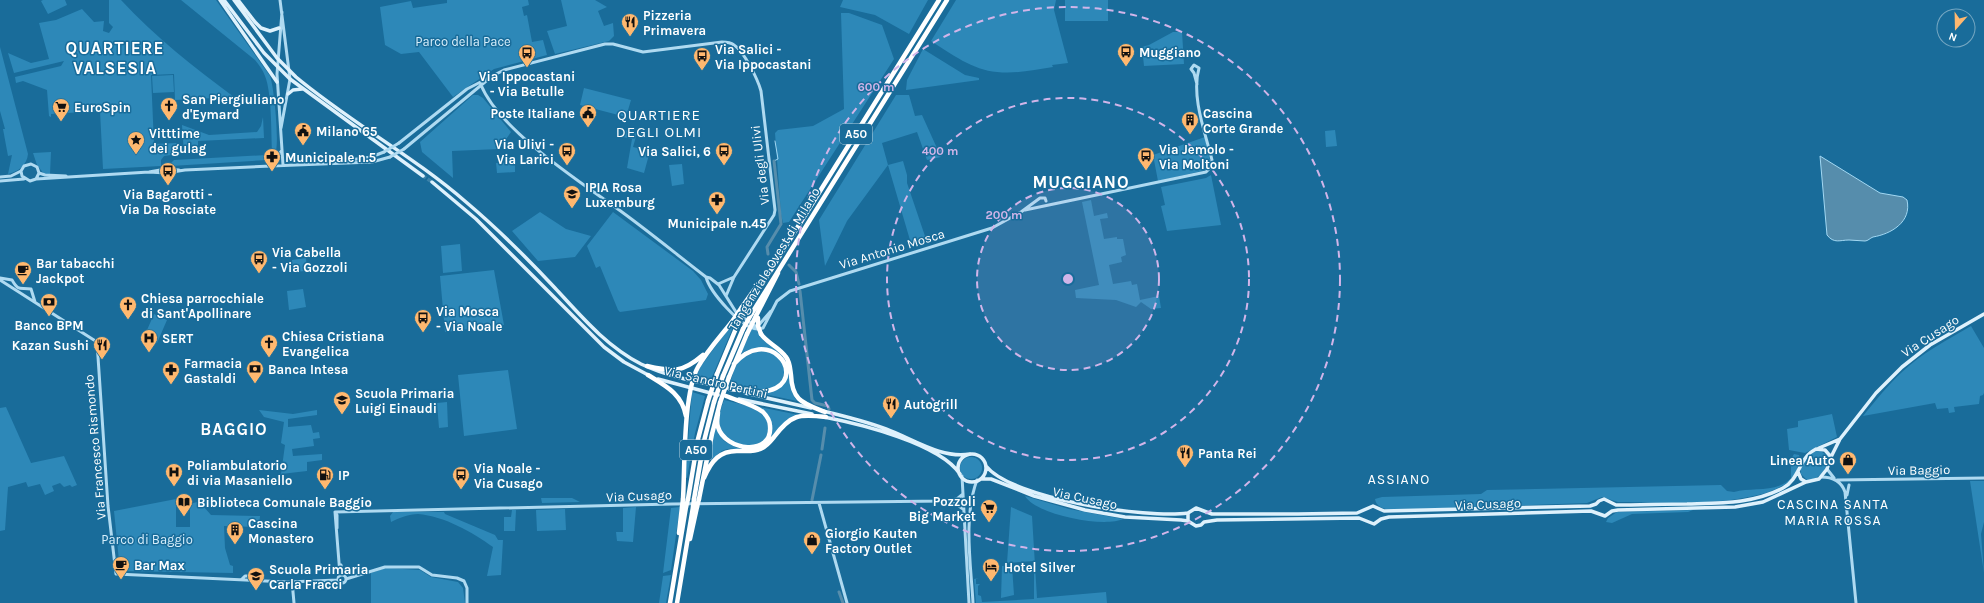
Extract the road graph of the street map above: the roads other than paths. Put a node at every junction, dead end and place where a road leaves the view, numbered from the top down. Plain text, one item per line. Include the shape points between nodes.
1 (220, 0) edge
2 (224, 0) edge
3 (234, 0) edge
4 (238, 0) edge
5 (280, 0) edge
6 (940, 0) edge
7 (947, 0) edge
8 (282, 12) junction
9 (279, 28) junction
10 (277, 58) junction
11 (277, 67) junction
12 (290, 70) junction
13 (1196, 72) dead end
14 (494, 75) junction
15 (290, 79) junction
16 (277, 82) junction
17 (476, 84) junction
18 (481, 86) junction
19 (303, 89) junction
20 (475, 90) junction
21 (288, 94) junction
22 (484, 94) junction
23 (281, 132) junction
24 (282, 150) junction
25 (332, 163) junction
26 (283, 165) junction
27 (271, 166) junction
28 (21, 171) junction
29 (39, 173) junction
30 (72, 176) junction
31 (423, 176) tunnel mouth
32 (0, 177) edge
33 (24, 179) junction
34 (36, 179) junction
35 (0, 181) edge
36 (432, 182) tunnel mouth
37 (1046, 201) junction
38 (1060, 202) junction
39 (1043, 206) junction
40 (1023, 210) junction
41 (790, 250) junction
42 (706, 277) junction
43 (734, 277) junction
44 (0, 279) edge
45 (8, 279) junction
46 (14, 283) junction
47 (718, 284) junction
48 (7, 286) junction
49 (28, 288) junction
50 (714, 291) junction
51 (33, 294) junction
52 (26, 296) junction
53 (726, 296) junction
54 (718, 299) junction
55 (35, 302) junction
56 (744, 308) junction
57 (771, 311) junction
58 (1984, 314) edge
59 (757, 317) junction
60 (711, 348) junction
61 (734, 364) junction
62 (647, 366) junction
63 (648, 375) junction
64 (693, 381) junction
65 (691, 389) junction
66 (730, 389) junction
67 (726, 396) junction
68 (718, 412) junction
69 (826, 414) junction
70 (687, 424) junction
71 (1840, 439) junction
72 (1819, 448) junction
73 (970, 454) junction
74 (1831, 457) junction
75 (986, 466) junction
76 (1827, 469) junction
77 (1798, 472) junction
78 (961, 475) junction
79 (1821, 477) junction
80 (704, 478) junction
81 (1834, 478) junction
82 (1984, 478) edge
83 (979, 479) junction
84 (1837, 480) junction
85 (1845, 481) junction
86 (1855, 481) junction
87 (1806, 482) junction
88 (1842, 486) junction
89 (1849, 486) junction
90 (963, 494) junction
91 (685, 499) junction
92 (697, 499) junction
93 (1847, 500) junction
94 (945, 501) junction
95 (819, 503) junction
96 (1596, 504) junction
97 (1612, 504) junction
98 (963, 509) junction
99 (1365, 510) junction
100 (1380, 510) junction
101 (1612, 511) junction
102 (1204, 512) junction
103 (1596, 512) junction
104 (1188, 513) junction
105 (1381, 519) junction
106 (1365, 520) junction
107 (1188, 522) junction
108 (1204, 522) junction
109 (351, 576) junction
110 (341, 577) junction
111 (346, 579) junction
112 (292, 581) junction
113 (294, 603) edge
114 (467, 603) edge
115 (670, 603) edge
116 (676, 603) edge
117 (847, 603) edge
118 (969, 603) edge
119 (973, 603) edge
120 (1856, 603) edge

1 - 16 main road
2 - 11 main road
3 - 10 main road, Via Sandro Pertini
4 - 9 main road via 261,28 270,31
5 - 8 street
6 - 56 highway, Tangenziale Ovest di Milano / A50 via 772,268
7 - 41 highway, Tangenziale Ovest di Milano / A50
8 - 9 street
8 - 12 street
9 - 10 street
10 - 11 street
10 - 12 main road, Via Sandro Pertini
11 - 15 main road
11 - 16 street
12 - 15 street
12 - 62 main road, Via Sandro Pertini via 305,84 435,177 498,231 609,342
13 - 38 street via 1200,110 1212,160 1206,172
14 - 17 street
14 - 18 street
14 - 43 street, Via degli Ulivi via 512,68 610,44 644,52 722,42 736,46 761,91 775,210
15 - 19 main road
15 - 21 street
16 - 23 street
17 - 18 street
17 - 20 street
17 - 25 street, bridge via 384,152 371,157
18 - 20 street
18 - 22 street
19 - 21 main road via 295,89
19 - 31 main road
20 - 22 street
20 - 25 street, bridge via 404,149 390,157 378,162
21 - 23 street
22 - 42 street via 522,136
23 - 24 street
24 - 26 street
24 - 27 street
25 - 26 street
26 - 27 street
27 - 30 street via 166,169
28 - 29 street via 30,164 36,166
28 - 32 street via 11,176
28 - 33 street
29 - 30 street
29 - 34 street
30 - 34 street
33 - 34 street via 31,182
33 - 35 street
36 - 63 main road, Via Sandro Pertini via 476,219 604,347
37 - 38 street
37 - 39 street
37 - 40 street via 1042,197
38 - 39 street
39 - 40 street
40 - 57 street, Via Antonio Mosca via 992,228 790,291 780,296
41 - 59 highway
41 - 92 highway, Tangenziale Ovest di Milano / A50, bridge via 743,329 723,376 706,435
42 - 47 street
42 - 50 street
43 - 47 street
43 - 53 street, Via degli Ulivi
44 - 45 street
44 - 48 street
45 - 46 street
45 - 48 street
46 - 48 street
46 - 49 street via 19,288
47 - 50 street
47 - 53 street
48 - 52 street
49 - 51 street
49 - 52 street via 24,291
50 - 54 street
51 - 52 street via 30,298
51 - 55 street
52 - 55 street
53 - 54 street
53 - 57 street, Via Antonio Mosca via 732,307 755,326
54 - 57 street, Via Antonio Mosca via 754,329 763,328
55 - 112 street, Via Francesco Rismondo via 97,342 108,506 116,574
56 - 60 highway, bridge
56 - 91 highway, Tangenziale Ovest di Milano / A50, bridge via 708,401
58 - 71 main road, Via Cusago via 1910,359 1891,377
59 - 61 highway, bridge
59 - 69 highway, bridge via 760,334 786,357 790,365 793,391 797,398
60 - 62 highway via 693,363 679,370 668,371
60 - 64 highway via 698,366
61 - 66 highway via 746,352 767,350 783,360 786,373 781,384 765,392
61 - 68 highway, bridge
62 - 64 main road, Via Sandro Pertini
63 - 65 main road, Via Sandro Pertini
63 - 70 highway via 673,390 684,408
64 - 65 highway
64 - 66 main road, Via Sandro Pertini
65 - 67 main road, Via Sandro Pertini
65 - 70 highway
66 - 69 main road, Via Sandro Pertini
67 - 68 highway via 757,408 765,414 770,422 768,437 762,444 753,447 734,444 720,433 717,424
67 - 69 main road, Via Sandro Pertini
68 - 80 highway
69 - 73 main road, Via Sandro Pertini via 884,428 948,454
69 - 78 main road, Via Sandro Pertini via 916,445 946,459
69 - 80 highway via 794,417 784,424 762,449 721,454 712,462
70 - 91 highway
71 - 72 main road
71 - 74 main road, Via Cusago
72 - 74 main road via 1827,451
72 - 77 main road via 1805,457
73 - 75 main road via 981,457
73 - 78 main road via 960,462
74 - 76 main road
75 - 83 main road via 985,473
75 - 104 main road, Via Cusago via 992,473 1020,486 1071,502 1136,513
76 - 79 main road
76 - 81 street, Via Baggio
77 - 87 main road via 1801,479
77 - 97 main road, Via Cusago via 1785,487 1764,496 1742,501
78 - 83 main road via 968,481
78 - 90 street
79 - 81 street, Via Baggio
79 - 87 main road
80 - 92 highway
81 - 84 street, Via Baggio
82 - 86 street, Via Baggio
83 - 107 main road, Via Cusago via 991,479 1034,496 1085,510
83 - 119 street via 969,532
84 - 85 street, Via Baggio
84 - 88 street, Via Baggio
85 - 86 street, Via Baggio
85 - 88 street
85 - 89 street
86 - 89 street
87 - 101 main road, Via Cusago via 1762,502 1735,507
88 - 89 street
88 - 93 street
89 - 93 street
90 - 94 street, Via Cusago via 956,499
90 - 98 street
91 - 115 highway, Tangenziale Ovest di Milano / A50, bridge via 680,550
92 - 116 highway, Tangenziale Ovest di Milano / A50, bridge
93 - 120 street
94 - 95 street, Via Cusago
94 - 98 street, Via Cusago
95 - 110 street, Via Cusago via 335,512
95 - 117 street
96 - 97 main road, Via Cusago via 1604,499
96 - 100 main road, Via Cusago
96 - 103 main road
97 - 101 main road
98 - 118 street
99 - 100 main road, Via Cusago via 1372,506
99 - 102 main road, Via Cusago via 1357,513 1298,514
99 - 106 main road
100 - 105 main road
101 - 103 main road, Via Cusago via 1605,516
102 - 104 main road, Via Cusago via 1196,508
102 - 108 main road
103 - 105 main road, Via Cusago
104 - 107 main road
105 - 106 main road, Via Cusago via 1374,524
106 - 108 main road, Via Cusago via 1359,518
107 - 108 main road, Via Cusago via 1196,526
109 - 110 street
109 - 111 street
109 - 114 street via 386,566 419,567 432,575 456,578 464,582 467,588
110 - 111 street
110 - 111 street via 342,583
110 - 112 street
112 - 113 street

